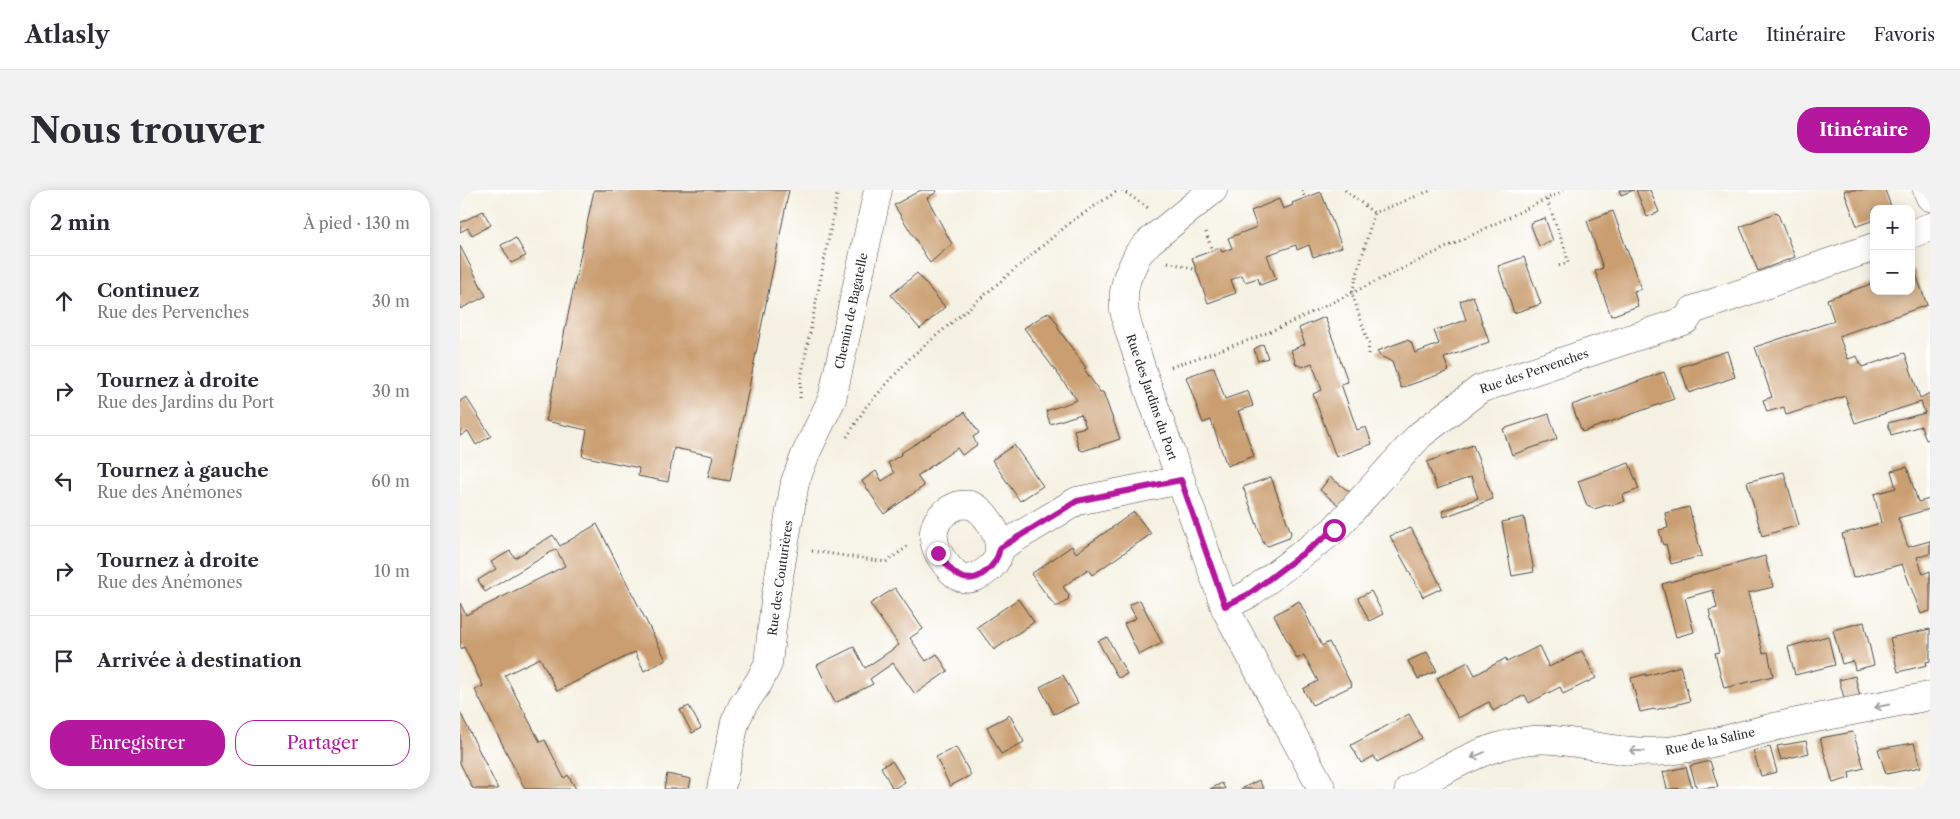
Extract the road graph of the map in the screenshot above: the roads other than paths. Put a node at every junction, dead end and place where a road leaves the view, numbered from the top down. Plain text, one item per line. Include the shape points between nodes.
1 (878, 190) edge
2 (1213, 190) edge
3 (1927, 190) edge
4 (1930, 197) edge
5 (1930, 227) edge
6 (1915, 233) edge
7 (1870, 248) edge
8 (816, 429) joint
9 (1181, 480) junction
10 (1000, 548) junction
11 (1225, 606) junction
12 (1930, 696) edge
13 (721, 789) edge
14 (1322, 789) edge
15 (1409, 789) edge

1 - 8 street, Chemin de Bagatelle via 832,399
2 - 9 street, Rue des Jardins du Port via 1138,254 1124,292 1128,327
3 - 4 street
5 - 6 street
7 - 11 street, Rue des Pervenches via 1693,310 1686,320 1480,389 1420,435 1334,530 1249,594
8 - 13 street, Rue des Couturières via 795,482 768,664 735,722
9 - 10 street via 1077,501
9 - 11 street, Rue des Jardins du Port
10 - 10 street via 988,570 972,578 962,578 953,573 938,553 933,535 935,525 950,508 970,505 986,519
11 - 14 street, Rue des Jardins du Port
12 -> 15 street, Rue de la Saline via 1667,751 1609,750 1552,740 1524,740 1495,748

